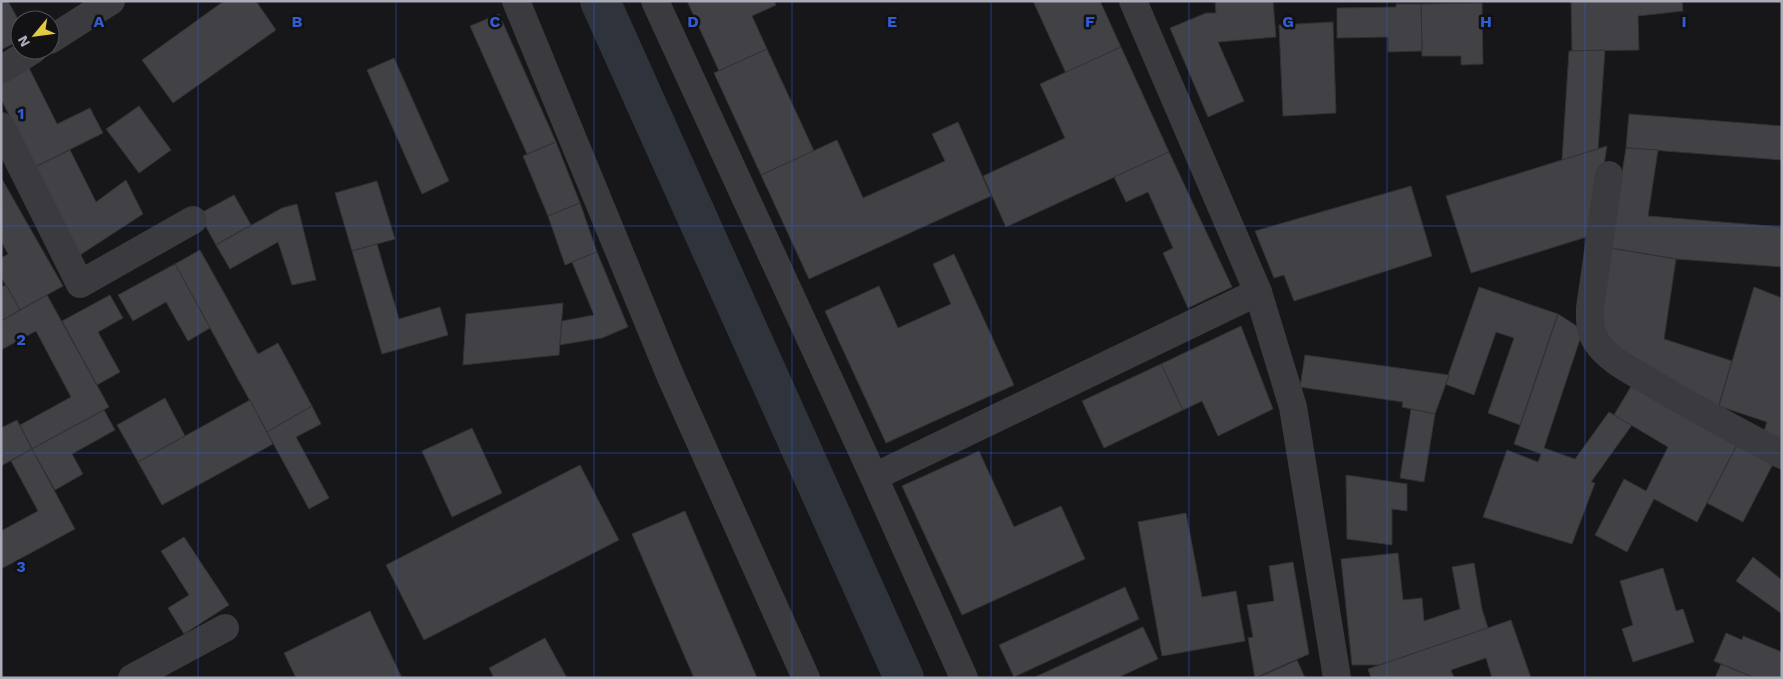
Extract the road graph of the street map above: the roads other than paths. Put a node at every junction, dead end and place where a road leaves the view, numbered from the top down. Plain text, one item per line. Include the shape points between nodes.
1 (111, 1) edge
2 (516, 1) edge
3 (655, 1) edge
4 (1133, 1) edge
5 (60, 34) edge
6 (17, 60) edge
7 (1, 70) edge
8 (1, 126) edge
9 (1609, 175) dead end
10 (193, 220) dead end
11 (1258, 292) junction
12 (1782, 455) edge
13 (874, 477) junction
14 (225, 628) dead end
15 (132, 678) edge
16 (806, 678) edge
17 (964, 678) edge
18 (1337, 678) edge

1 - 5 street
2 - 16 street via 670,375
3 - 13 street
4 - 11 street
6 - 7 street
8 - 10 street via 80,284
9 - 12 street via 1590,308 1590,326 1595,340 1606,354 1625,367
11 - 13 street
11 - 18 street via 1293,408
13 - 17 street
14 - 15 street

